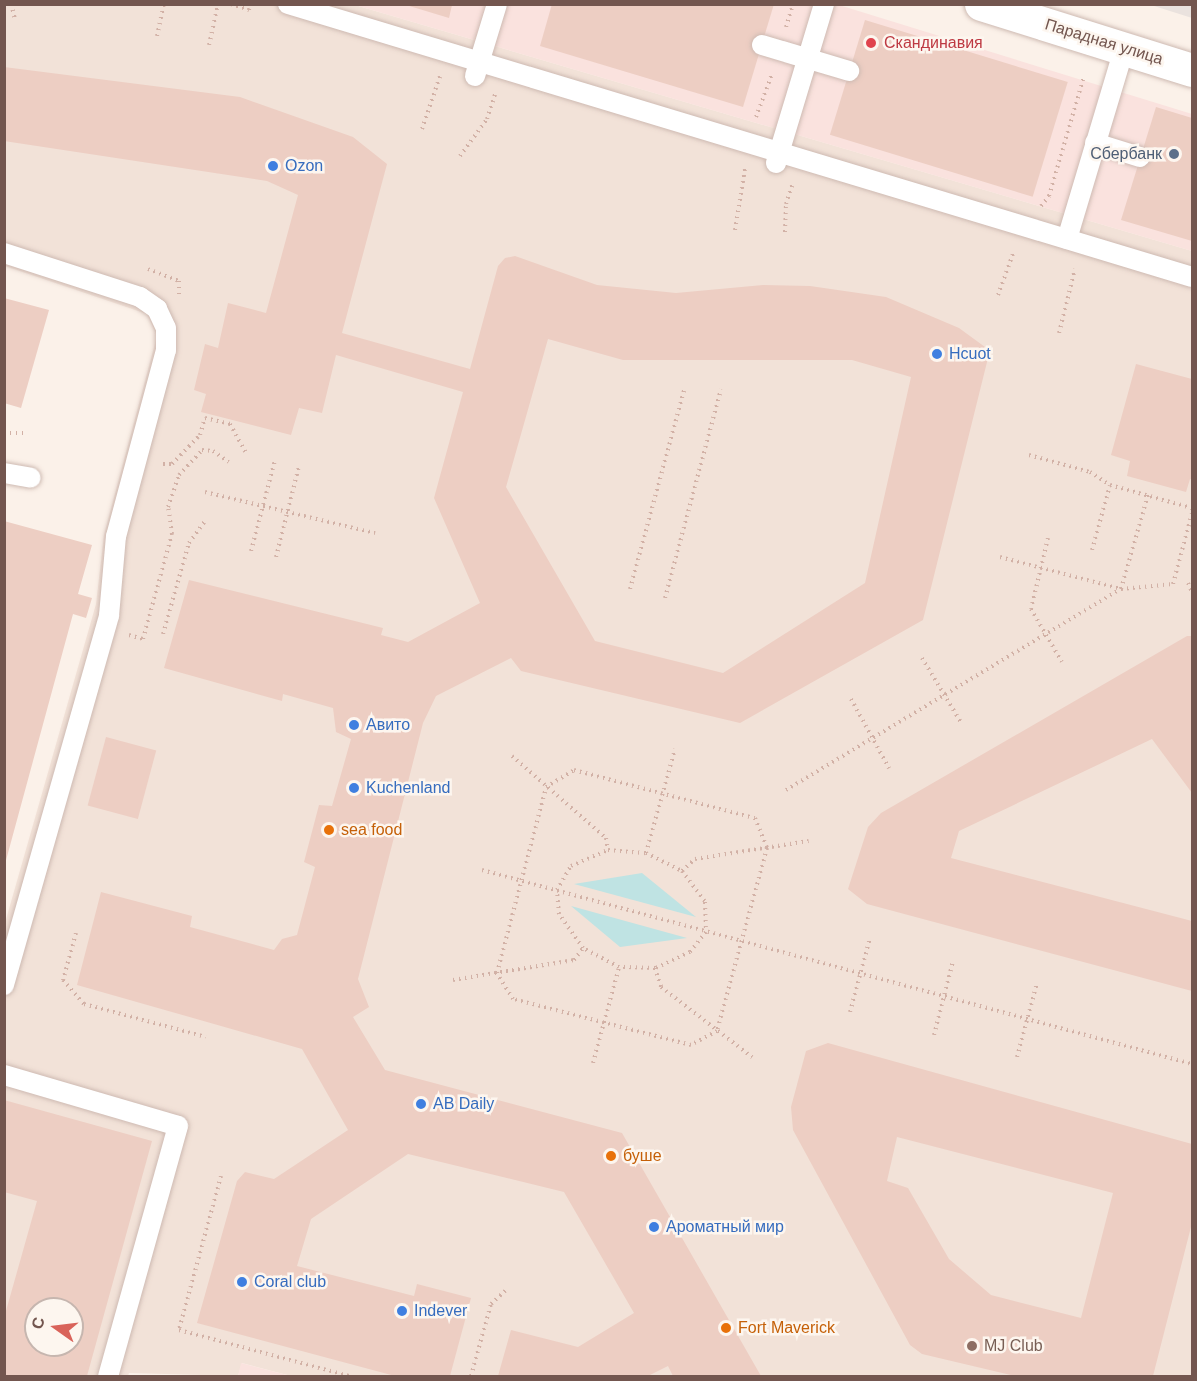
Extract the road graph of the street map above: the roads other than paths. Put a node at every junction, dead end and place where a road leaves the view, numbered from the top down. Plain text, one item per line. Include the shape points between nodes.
1 (288, 4) edge
2 (497, 4) edge
3 (824, 4) edge
4 (981, 4) edge
5 (770, 47) road end
6 (1124, 49) junction
7 (808, 59) junction
8 (477, 69) junction
9 (1192, 70) edge
10 (849, 71) dead end
11 (1095, 143) junction
12 (1140, 157) dead end
13 (777, 159) junction
14 (1058, 241) junction
15 (4, 253) edge
16 (1192, 277) edge
17 (4, 473) edge
18 (31, 478) dead end
19 (4, 985) edge
20 (4, 1075) edge
21 (108, 1377) edge

1 - 8 lane
2 - 8 lane
3 - 7 lane
4 - 6 street, Парадная улица
5 - 7 lane
6 - 9 street, Парадная улица
6 - 11 lane
7 - 10 lane
7 - 13 lane
8 - 13 lane
11 - 12 lane
11 - 14 lane
13 - 14 lane
14 - 16 lane
15 - 19 lane via 140,297 157,309 166,328 166,350 116,536 109,616
17 - 18 lane
20 - 21 lane via 178,1126

